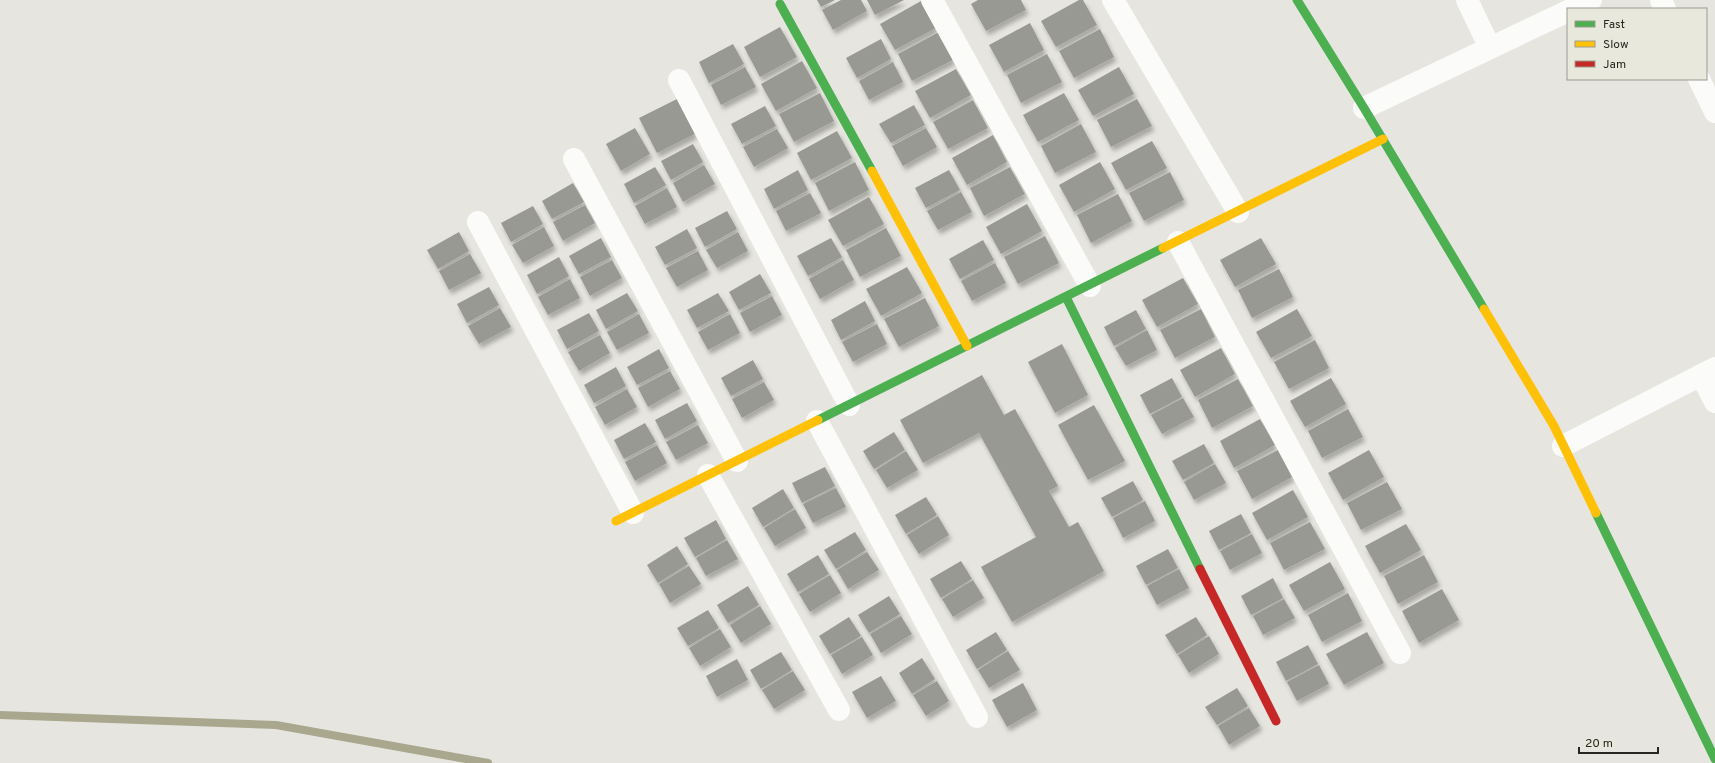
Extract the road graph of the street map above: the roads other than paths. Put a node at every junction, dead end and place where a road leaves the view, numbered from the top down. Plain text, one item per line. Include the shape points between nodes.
1 (932, 0) edge
2 (1113, 0) edge
3 (1297, 0) edge
4 (1467, 0) edge
5 (1591, 0) edge
6 (780, 4) dead end
7 (1574, 8) edge
8 (1567, 11) edge
9 (1490, 48) junction
10 (679, 80) dead end
11 (1699, 80) edge
12 (1364, 108) junction
13 (1715, 112) edge
14 (1383, 139) junction
15 (574, 159) dead end
16 (1238, 212) junction
17 (478, 222) dead end
18 (1178, 242) junction
19 (1090, 286) junction
20 (1066, 297) junction
21 (967, 346) junction
22 (1708, 372) edge
23 (1715, 402) edge
24 (849, 405) junction
25 (817, 421) junction
26 (1563, 446) junction
27 (737, 461) junction
28 (708, 476) junction
29 (624, 517) joint
30 (1400, 653) dead end
31 (839, 710) dead end
32 (977, 717) dead end
33 (1276, 721) dead end
34 (1715, 759) edge

1 - 19 street
2 - 16 street
3 - 12 street
4 - 9 street
5 - 7 street
6 - 21 street
8 - 9 street
9 - 12 street
10 - 24 street
11 - 13 street
12 - 14 street
14 - 16 street
14 - 26 street via 1550,419
15 - 27 street
16 - 18 street
17 - 29 street
18 - 19 street
18 - 30 street
19 - 20 street
20 - 21 street
20 - 33 street
21 - 24 street
22 - 23 street
22 - 26 street
24 - 25 street
25 - 27 street
25 - 32 street
26 - 34 street
27 - 28 street
28 - 29 street
28 - 31 street

